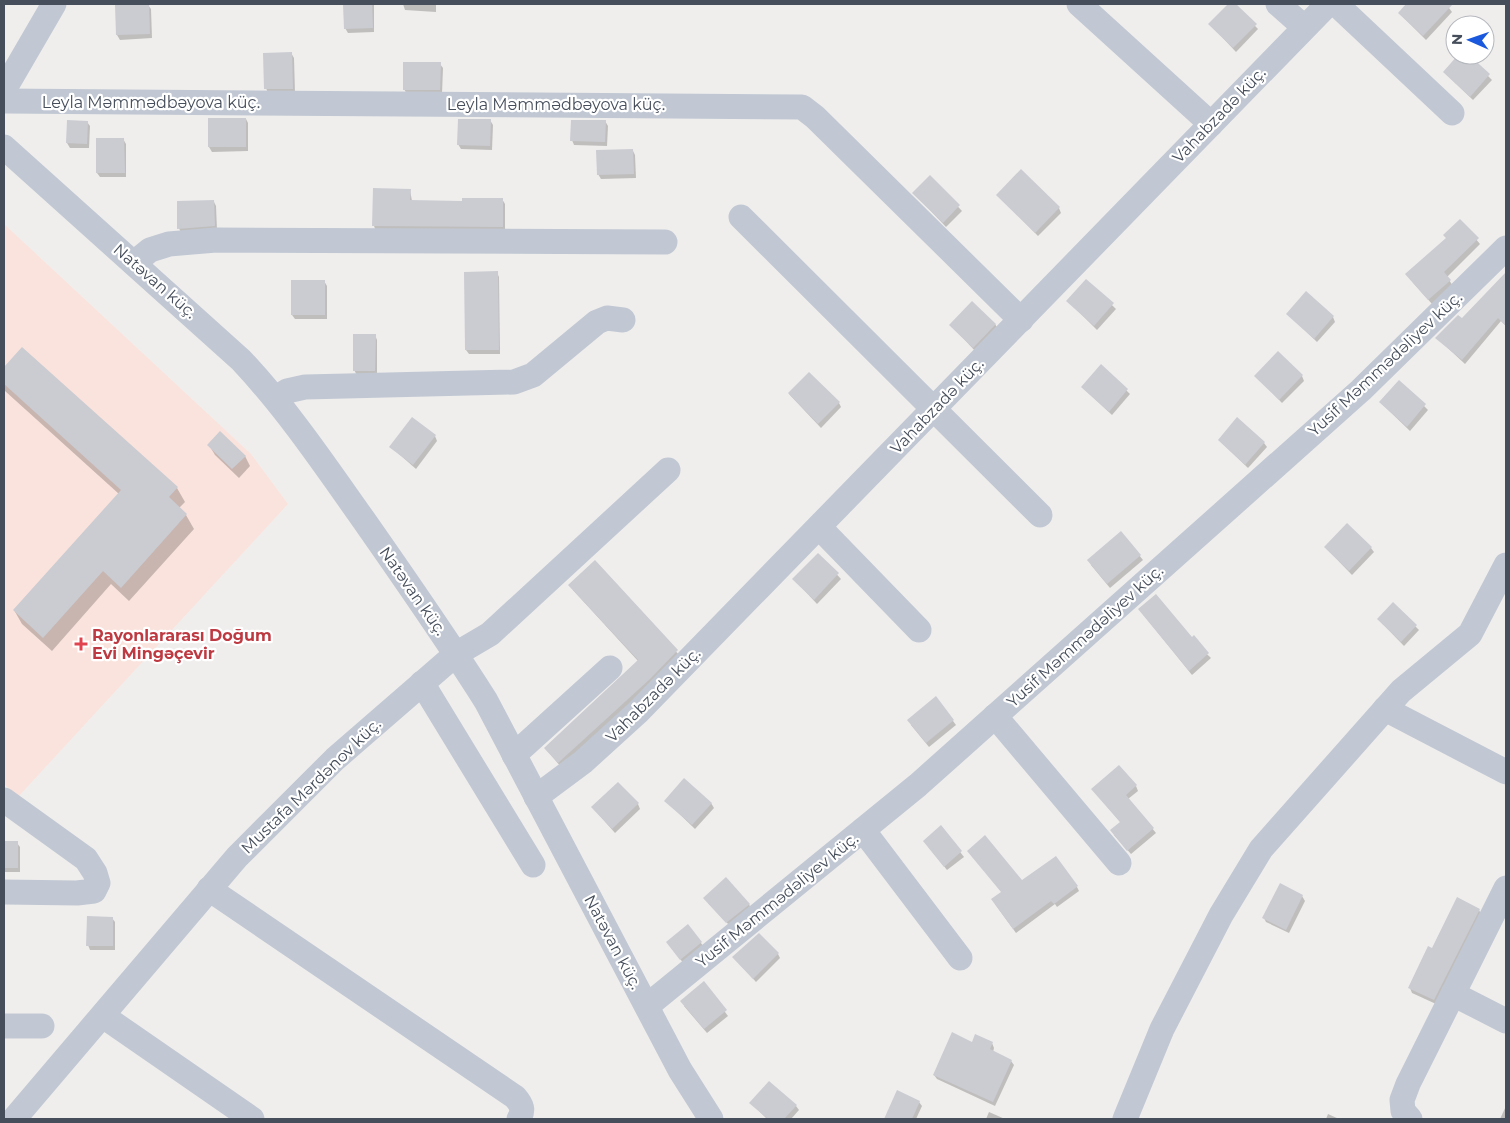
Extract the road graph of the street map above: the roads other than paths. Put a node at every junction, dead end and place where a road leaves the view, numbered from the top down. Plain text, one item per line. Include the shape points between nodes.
1 (54, 4) edge
2 (1079, 4) edge
3 (1278, 4) edge
4 (1328, 4) edge
5 (1336, 4) edge
6 (1304, 27) junction
7 (4, 90) edge
8 (4, 101) edge
9 (1452, 113) dead end
10 (1210, 124) junction
11 (4, 147) edge
12 (741, 217) dead end
13 (665, 242) dead end
14 (1506, 248) edge
15 (134, 263) junction
16 (623, 320) dead end
17 (1021, 320) junction
18 (276, 398) junction
19 (934, 410) junction
20 (668, 470) dead end
21 (1040, 515) dead end
22 (819, 526) junction
23 (1506, 565) edge
24 (919, 630) dead end
25 (456, 654) junction
26 (610, 668) dead end
27 (422, 683) junction
28 (1385, 709) junction
29 (995, 716) junction
30 (514, 755) junction
31 (1506, 772) edge
32 (536, 796) junction
33 (4, 800) edge
34 (863, 830) junction
35 (1119, 863) dead end
36 (533, 865) dead end
37 (1506, 888) edge
38 (209, 889) junction
39 (4, 892) edge
40 (960, 958) dead end
41 (1453, 994) junction
42 (647, 1006) junction
43 (103, 1016) junction
44 (1506, 1021) edge
45 (4, 1026) edge
46 (42, 1026) dead end
47 (23, 1115) edge
48 (252, 1119) edge
49 (519, 1119) edge
50 (711, 1119) edge
51 (1125, 1119) edge
52 (1410, 1119) edge

1 - 7 street
2 - 10 street
3 - 6 street
4 - 6 street, Vahabzadə küç.
5 - 9 street
6 - 10 street, Vahabzadə küç.
8 - 17 street, Leyla Məmmədbəyova küç. via 802,107
10 - 17 street, Vahabzadə küç.
11 - 15 street, Natəvan küç.
12 - 19 street
13 - 15 street via 216,240 169,244 150,250
14 - 29 street, Yusif Məmmədəliyev küç. via 1360,390
15 - 18 street, Natəvan küç. via 241,360
16 - 18 street via 607,318 597,322 533,375 514,382 305,387 287,391
17 - 19 street, Vahabzadə küç.
18 - 25 street, Natəvan küç.
19 - 21 street
19 - 22 street, Vahabzadə küç.
20 - 25 street, Mustafa Mərdənov küç. via 490,634
22 - 24 street
22 - 32 street, Vahabzadə küç. via 638,712 583,762
23 - 28 street via 1470,634 1401,691
25 - 27 street, Mustafa Mərdənov küç.
25 - 30 street, Natəvan küç. via 486,701
26 - 30 street
27 - 36 street
27 - 38 street, Mustafa Mərdənov küç. via 335,759
28 - 31 street
28 - 51 street via 1261,849 1221,915 1162,1029
29 - 34 street, Yusif Məmmədəliyev küç. via 918,786
29 - 35 street
30 - 32 street, Natəvan küç.
32 - 42 street, Natəvan küç.
33 - 39 street via 86,859 98,883 94,891 77,893
34 - 40 street
34 - 42 street, Yusif Məmmədəliyev küç.
37 - 41 street
38 - 43 street, Mustafa Mərdənov küç.
38 - 49 street via 515,1097 523,1112
41 - 44 street
41 - 52 street via 1402,1100 1402,1111
42 - 50 street, Natəvan küç. via 680,1070
43 - 47 street, Mustafa Mərdənov küç.
43 - 48 street
45 - 46 street

